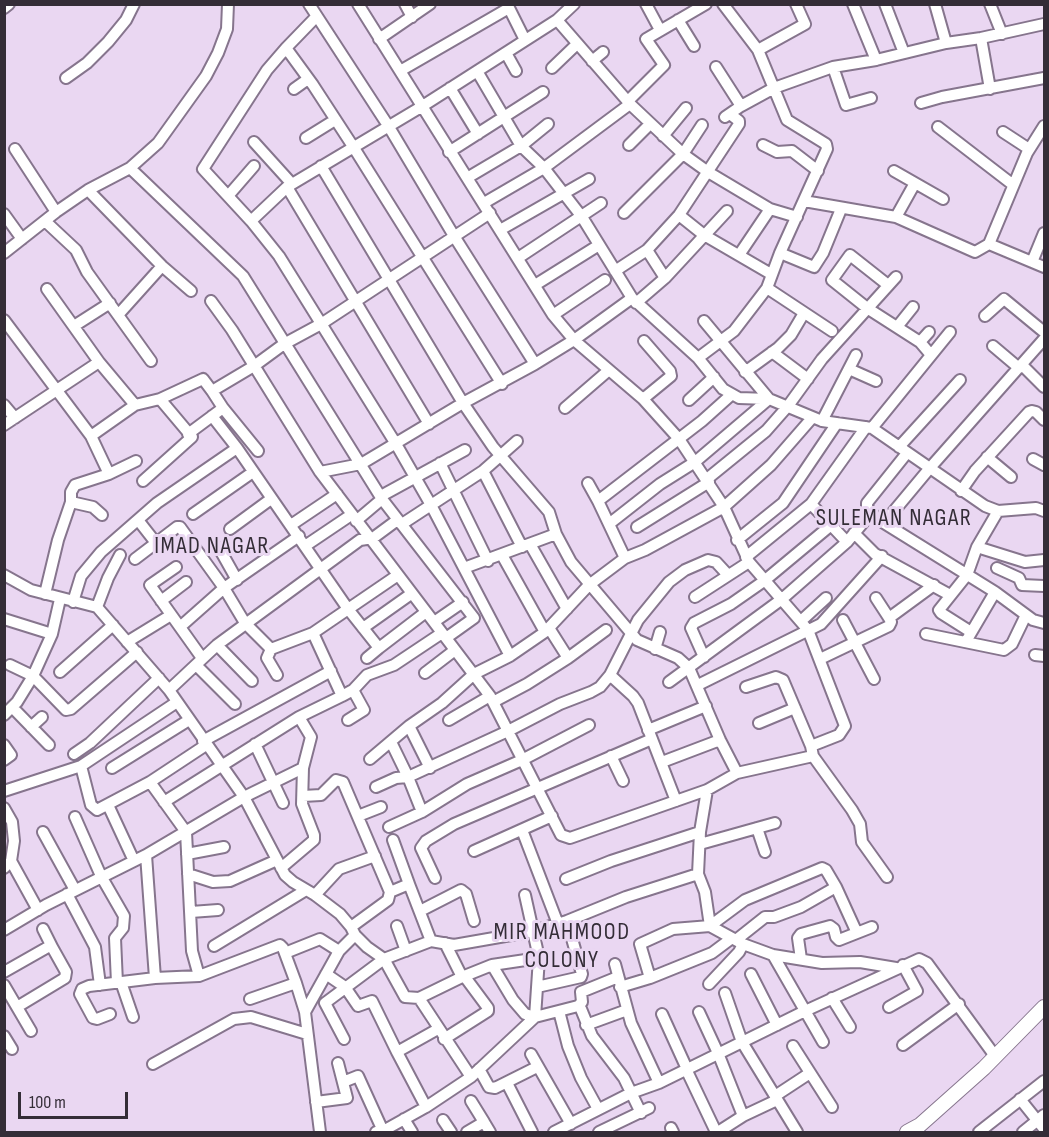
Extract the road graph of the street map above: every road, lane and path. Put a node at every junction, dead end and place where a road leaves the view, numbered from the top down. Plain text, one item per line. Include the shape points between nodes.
1 (9, 4) edge
2 (134, 4) edge
3 (228, 4) edge
4 (309, 4) edge
5 (358, 4) edge
6 (405, 4) edge
7 (430, 4) edge
8 (574, 4) edge
9 (646, 4) edge
10 (706, 4) edge
11 (723, 4) edge
12 (796, 4) edge
13 (853, 4) edge
14 (885, 4) edge
15 (936, 4) edge
16 (990, 4) edge
17 (508, 6) edge
18 (4, 8) edge
19 (316, 17) junction
20 (412, 17) junction
21 (557, 20) junction
22 (678, 20) junction
23 (1044, 24) edge
24 (660, 30) junction
25 (1002, 34) junction
26 (981, 38) junction
27 (379, 39) junction
28 (525, 40) junction
29 (946, 43) junction
30 (577, 44) junction
31 (694, 46) dead end
32 (286, 48) junction
33 (758, 50) junction
34 (506, 52) junction
35 (603, 52) dead end
36 (904, 53) junction
37 (876, 60) junction
38 (592, 61) junction
39 (716, 67) dead end
40 (833, 67) junction
41 (552, 68) dead end
42 (400, 71) junction
43 (477, 71) junction
44 (516, 72) dead end
45 (66, 78) dead end
46 (1044, 78) edge
47 (308, 79) junction
48 (450, 88) junction
49 (774, 88) junction
50 (990, 88) junction
51 (294, 89) dead end
52 (543, 92) dead end
53 (871, 98) dead end
54 (629, 103) junction
55 (921, 103) dead end
56 (741, 106) junction
57 (421, 107) junction
58 (686, 108) dead end
59 (503, 118) junction
60 (335, 120) junction
61 (548, 124) dead end
62 (650, 124) junction
63 (702, 125) dead end
64 (1044, 126) edge
65 (389, 127) junction
66 (938, 127) dead end
67 (1003, 132) dead end
68 (478, 134) junction
69 (663, 136) junction
70 (306, 138) dead end
71 (254, 142) dead end
72 (629, 145) dead end
73 (763, 145) dead end
74 (520, 146) junction
75 (354, 148) junction
76 (15, 149) dead end
77 (1029, 149) junction
78 (449, 152) junction
79 (683, 154) junction
80 (254, 166) dead end
81 (321, 166) junction
82 (130, 168) junction
83 (544, 168) junction
84 (818, 171) junction
85 (894, 171) dead end
86 (708, 172) junction
87 (467, 178) junction
88 (589, 179) dead end
89 (915, 183) junction
90 (1012, 184) junction
91 (290, 185) junction
92 (88, 190) junction
93 (562, 194) junction
94 (228, 196) junction
95 (943, 199) dead end
96 (804, 201) junction
97 (484, 203) junction
98 (601, 203) dead end
99 (770, 209) junction
100 (841, 209) junction
101 (727, 211) dead end
102 (56, 212) junction
103 (490, 213) junction
104 (624, 213) dead end
105 (4, 214) edge
106 (679, 215) junction
107 (582, 217) junction
108 (797, 217) junction
109 (896, 217) junction
110 (45, 221) junction
111 (251, 221) junction
112 (501, 230) junction
113 (1044, 232) edge
114 (704, 235) junction
115 (454, 236) junction
116 (22, 239) junction
117 (988, 244) junction
118 (599, 245) junction
119 (647, 250) junction
120 (4, 253) edge
121 (780, 253) junction
122 (739, 255) junction
123 (421, 258) junction
124 (518, 258) junction
125 (1032, 262) junction
126 (162, 266) junction
127 (1044, 267) edge
128 (615, 271) junction
129 (771, 274) junction
130 (664, 278) junction
131 (388, 279) junction
132 (605, 280) dead end
133 (535, 285) junction
134 (767, 288) junction
135 (47, 289) dead end
136 (191, 291) dead end
137 (211, 301) dead end
138 (355, 301) junction
139 (634, 301) junction
140 (110, 303) junction
141 (913, 307) dead end
142 (867, 308) junction
143 (804, 313) junction
144 (118, 315) junction
145 (553, 315) junction
146 (985, 316) dead end
147 (4, 320) edge
148 (704, 321) dead end
149 (321, 324) junction
150 (74, 326) junction
151 (897, 327) junction
152 (832, 331) dead end
153 (929, 332) dead end
154 (950, 332) dead end
155 (1044, 332) edge
156 (1044, 339) edge
157 (574, 340) junction
158 (644, 341) dead end
159 (721, 342) junction
160 (920, 342) junction
161 (284, 344) junction
162 (993, 346) dead end
163 (772, 352) junction
164 (856, 355) dead end
165 (931, 355) junction
166 (698, 358) junction
167 (151, 361) dead end
168 (99, 362) junction
169 (535, 364) junction
170 (254, 366) junction
171 (1020, 367) junction
172 (849, 369) junction
173 (609, 370) junction
174 (745, 372) junction
175 (714, 377) junction
176 (808, 378) junction
177 (960, 380) dead end
178 (876, 381) dead end
179 (502, 384) junction
180 (1044, 387) edge
181 (57, 391) junction
182 (212, 392) junction
183 (731, 395) junction
184 (160, 399) junction
185 (643, 399) junction
186 (769, 399) junction
187 (689, 400) dead end
188 (464, 403) junction
189 (4, 405) edge
190 (135, 405) junction
191 (788, 406) junction
192 (223, 408) junction
193 (565, 408) dead end
194 (212, 416) junction
195 (15, 418) junction
196 (817, 419) junction
197 (1044, 420) edge
198 (837, 423) junction
199 (429, 424) junction
200 (4, 425) edge
201 (869, 428) junction
202 (188, 434) junction
203 (91, 436) junction
204 (679, 439) junction
205 (517, 441) dead end
206 (396, 444) junction
207 (237, 448) junction
208 (465, 450) dead end
209 (903, 450) junction
210 (258, 451) dead end
211 (502, 456) junction
212 (987, 457) junction
213 (1033, 459) dead end
214 (136, 461) dead end
215 (695, 462) junction
216 (440, 463) junction
217 (361, 464) junction
218 (1044, 465) edge
219 (929, 468) junction
220 (483, 471) junction
221 (253, 472) junction
222 (320, 472) junction
223 (109, 474) junction
224 (415, 477) junction
225 (1011, 477) dead end
226 (708, 481) junction
227 (144, 482) dead end
228 (588, 483) dead end
229 (455, 490) junction
230 (961, 491) junction
231 (337, 494) junction
232 (382, 497) junction
233 (271, 499) junction
234 (598, 501) junction
235 (70, 502) junction
236 (810, 504) junction
237 (431, 505) junction
238 (723, 507) junction
239 (998, 511) junction
240 (1044, 511) edge
241 (871, 513) junction
242 (193, 514) dead end
243 (102, 515) dead end
244 (354, 518) junction
245 (138, 520) junction
246 (884, 523) junction
247 (402, 524) junction
248 (609, 524) junction
249 (291, 525) junction
250 (830, 526) junction
251 (637, 527) dead end
252 (230, 528) dead end
253 (556, 534) junction
254 (299, 536) junction
255 (850, 537) junction
256 (370, 538) junction
257 (737, 540) junction
258 (156, 543) junction
259 (305, 546) junction
260 (526, 546) junction
261 (977, 547) junction
262 (219, 548) dead end
263 (120, 555) dead end
264 (502, 555) junction
265 (882, 556) junction
266 (625, 558) junction
267 (135, 559) dead end
268 (748, 560) junction
269 (1044, 560) edge
270 (488, 561) junction
271 (176, 567) dead end
272 (997, 567) dead end
273 (464, 568) junction
274 (321, 569) junction
275 (4, 575) edge
276 (398, 575) junction
277 (728, 575) junction
278 (967, 575) junction
279 (237, 580) junction
280 (764, 581) junction
281 (186, 582) dead end
282 (589, 585) junction
283 (934, 585) junction
284 (1044, 585) edge
285 (224, 588) junction
286 (995, 592) junction
287 (45, 594) junction
288 (411, 594) junction
289 (950, 595) junction
290 (695, 597) dead end
291 (826, 598) dead end
292 (876, 598) dead end
293 (60, 599) junction
294 (782, 599) junction
295 (161, 600) junction
296 (73, 602) junction
297 (463, 602) junction
298 (97, 607) junction
299 (348, 609) junction
300 (567, 609) junction
301 (426, 612) junction
302 (171, 615) junction
303 (1026, 615) junction
304 (889, 618) junction
305 (4, 619) edge
306 (843, 620) dead end
307 (434, 622) junction
308 (245, 623) junction
309 (1044, 623) edge
310 (113, 625) junction
311 (805, 625) junction
312 (180, 627) junction
313 (363, 628) junction
314 (547, 630) junction
315 (606, 630) dead end
316 (660, 632) dead end
317 (313, 633) junction
318 (52, 634) junction
319 (630, 634) junction
320 (926, 634) dead end
321 (444, 635) junction
322 (968, 637) junction
323 (127, 642) junction
324 (855, 643) junction
325 (217, 645) junction
326 (379, 648) junction
327 (271, 649) junction
328 (655, 649) junction
329 (455, 650) junction
330 (137, 652) junction
331 (510, 656) junction
332 (704, 657) junction
333 (367, 658) dead end
334 (568, 658) junction
335 (820, 659) junction
336 (199, 661) junction
337 (10, 665) dead end
338 (689, 668) junction
339 (331, 671) junction
340 (60, 672) dead end
341 (425, 673) dead end
342 (474, 674) junction
343 (277, 675) dead end
344 (610, 675) junction
345 (33, 676) junction
346 (159, 678) junction
347 (874, 679) dead end
348 (252, 681) dead end
349 (669, 682) dead end
350 (698, 685) junction
351 (746, 687) dead end
352 (169, 690) junction
353 (353, 690) junction
354 (342, 696) junction
355 (491, 699) junction
356 (177, 702) junction
357 (236, 704) dead end
358 (706, 706) junction
359 (795, 708) junction
360 (8, 711) edge
361 (42, 717) dead end
362 (299, 717) junction
363 (189, 720) junction
364 (348, 720) dead end
365 (449, 720) dead end
366 (759, 723) dead end
367 (589, 725) dead end
368 (409, 726) junction
369 (31, 727) junction
370 (508, 731) junction
371 (650, 735) junction
372 (720, 740) junction
373 (391, 742) junction
374 (205, 743) junction
375 (255, 744) junction
376 (4, 745) edge
377 (49, 745) dead end
378 (812, 751) junction
379 (74, 754) dead end
380 (611, 756) junction
381 (370, 759) dead end
382 (4, 760) edge
383 (522, 760) junction
384 (662, 762) junction
385 (221, 765) junction
386 (81, 766) junction
387 (112, 768) dead end
388 (303, 768) junction
389 (430, 768) junction
390 (737, 773) junction
391 (408, 777) junction
392 (622, 781) dead end
393 (150, 782) junction
394 (273, 783) junction
395 (537, 786) junction
396 (376, 787) dead end
397 (707, 790) junction
398 (4, 791) edge
399 (244, 796) junction
400 (303, 796) junction
401 (676, 801) junction
402 (164, 802) junction
403 (283, 803) dead end
404 (108, 805) junction
405 (381, 807) dead end
406 (4, 808) edge
407 (422, 812) junction
408 (358, 816) junction
409 (552, 816) junction
410 (75, 817) dead end
411 (775, 823) dead end
412 (389, 827) dead end
413 (757, 828) junction
414 (522, 830) junction
415 (43, 832) dead end
416 (186, 832) junction
417 (700, 832) junction
418 (393, 840) dead end
419 (700, 844) junction
420 (224, 847) dead end
421 (474, 851) dead end
422 (765, 852) dead end
423 (187, 854) junction
424 (146, 855) junction
425 (375, 856) junction
426 (134, 861) junction
427 (279, 864) junction
428 (8, 865) edge
429 (188, 874) junction
430 (698, 874) junction
431 (101, 876) junction
432 (887, 877) dead end
433 (435, 878) dead end
434 (566, 879) dead end
435 (409, 884) junction
436 (837, 888) junction
437 (71, 892) junction
438 (390, 892) junction
439 (310, 893) junction
440 (525, 895) dead end
441 (38, 910) junction
442 (218, 910) dead end
443 (420, 910) junction
444 (191, 912) junction
445 (474, 921) dead end
446 (562, 923) junction
447 (397, 926) dead end
448 (710, 926) junction
449 (872, 927) dead end
450 (43, 928) dead end
451 (4, 930) edge
452 (353, 931) junction
453 (534, 931) junction
454 (857, 933) junction
455 (737, 940) junction
456 (431, 941) junction
457 (445, 943) junction
458 (214, 946) dead end
459 (51, 947) junction
460 (339, 951) junction
461 (406, 951) junction
462 (285, 953) junction
463 (773, 955) junction
464 (538, 958) junction
465 (384, 959) junction
466 (801, 959) junction
467 (615, 964) dead end
468 (492, 965) junction
469 (900, 966) junction
470 (4, 972) edge
471 (751, 974) dead end
472 (326, 975) junction
473 (199, 976) junction
474 (464, 977) junction
475 (155, 978) junction
476 (650, 978) junction
477 (119, 982) junction
478 (619, 982) junction
479 (296, 983) junction
480 (709, 984) dead end
481 (100, 985) junction
482 (4, 986) edge
483 (345, 987) junction
484 (537, 987) junction
485 (725, 993) dead end
486 (419, 998) junction
487 (832, 998) junction
488 (250, 999) dead end
489 (959, 1004) junction
490 (578, 1006) junction
491 (17, 1007) junction
492 (889, 1007) dead end
493 (1044, 1007) edge
494 (627, 1010) junction
495 (558, 1011) junction
496 (805, 1011) junction
497 (305, 1012) junction
498 (699, 1012) dead end
499 (110, 1014) dead end
500 (662, 1014) dead end
501 (133, 1017) dead end
502 (535, 1017) junction
503 (586, 1025) junction
504 (777, 1025) junction
505 (850, 1027) dead end
506 (438, 1029) junction
507 (32, 1031) dead end
508 (307, 1034) junction
509 (4, 1036) edge
510 (344, 1039) dead end
511 (444, 1039) junction
512 (742, 1042) junction
513 (823, 1042) dead end
514 (903, 1045) dead end
515 (793, 1046) dead end
516 (12, 1049) dead end
517 (397, 1052) junction
518 (718, 1053) junction
519 (531, 1054) dead end
520 (995, 1056) junction
521 (338, 1063) dead end
522 (153, 1064) dead end
523 (537, 1066) junction
524 (686, 1069) junction
525 (475, 1073) junction
526 (810, 1073) junction
527 (1044, 1081) edge
528 (343, 1082) junction
529 (507, 1083) junction
530 (659, 1083) junction
531 (631, 1093) junction
532 (776, 1098) junction
533 (1020, 1099) junction
534 (471, 1101) dead end
535 (316, 1102) junction
536 (426, 1107) junction
537 (832, 1107) dead end
538 (598, 1109) junction
539 (742, 1116) junction
540 (404, 1119) junction
541 (443, 1120) dead end
542 (1042, 1121) edge
543 (484, 1122) junction
544 (571, 1124) junction
545 (615, 1129) edge
546 (793, 1131) edge
547 (320, 1132) edge
548 (380, 1132) edge
549 (412, 1132) edge
550 (451, 1132) edge
551 (467, 1132) edge
552 (490, 1132) edge
553 (532, 1132) edge
554 (554, 1132) edge
555 (599, 1132) edge
556 (717, 1132) edge
557 (907, 1132) edge
558 (979, 1132) edge
559 (1023, 1132) edge

1 - 18 street
2 - 45 street via 108,42
3 - 82 street via 227,29 206,76 158,143
4 - 19 street
5 - 27 street
6 - 20 street
7 - 20 street
8 - 21 street
9 - 24 street
10 - 22 street
11 - 33 street
12 - 33 street via 805,24
13 - 37 street
14 - 36 street
15 - 29 street
16 - 25 street
17 - 28 street
17 - 42 street
19 - 32 street
19 - 65 street
20 - 27 street
21 - 28 street
21 - 30 street
22 - 24 street
22 - 31 street
23 - 25 street
24 - 54 street via 646,39 664,65
25 - 26 street
26 - 29 street
26 - 50 street
27 - 42 street
28 - 34 street
29 - 36 street
30 - 38 street
30 - 41 street
32 - 47 street
32 - 94 street via 267,70 204,166 204,172
33 - 49 street
34 - 43 street
34 - 44 street
35 - 38 street
36 - 37 street
37 - 40 street
38 - 54 street
39 - 56 street
40 - 49 street
40 - 53 street via 846,105
42 - 57 street
43 - 48 street
43 - 59 street
46 - 50 street
47 - 51 street
47 - 60 street
48 - 57 street
48 - 68 street
49 - 56 street
49 - 84 street via 789,122 827,147
50 - 55 street
52 - 59 street
54 - 62 street
54 - 83 street
56 - 86 street via 727,115 739,124
57 - 65 street
57 - 78 street
58 - 69 street
59 - 68 street
59 - 74 street
60 - 70 street
60 - 75 street
61 - 74 street
62 - 69 street
62 - 72 street
63 - 79 street
64 - 77 street
65 - 75 street
65 - 115 street
66 - 90 street
67 - 77 street
68 - 78 street
69 - 79 street
71 - 91 street
73 - 84 street via 777,152 792,151
74 - 83 street
74 - 87 street
75 - 81 street
75 - 123 street
76 - 102 street
77 - 90 street
78 - 87 street
79 - 86 street
79 - 104 street
80 - 94 street
81 - 91 street
81 - 131 street
82 - 92 street
82 - 161 street via 237,268
83 - 93 street
83 - 97 street
84 - 96 street
85 - 89 street
86 - 99 street
86 - 106 street
87 - 97 street
88 - 93 street
89 - 95 street
89 - 109 street
90 - 117 street
91 - 111 street
91 - 138 street
92 - 102 street
92 - 126 street
93 - 107 street
93 - 112 street
94 - 111 street
96 - 100 street
96 - 108 street
97 - 103 street
98 - 107 street
99 - 108 street
99 - 122 street
100 - 109 street
100 - 121 street via 814,267
101 - 114 street
102 - 110 street
103 - 112 street
103 - 115 street
105 - 116 street
106 - 114 street
106 - 119 street
107 - 118 street
107 - 124 street
108 - 121 street
109 - 117 street via 975,252
110 - 116 street
110 - 140 street via 76,250
111 - 149 street via 279,256
112 - 124 street
113 - 125 street
114 - 122 street
114 - 130 street
115 - 123 street
115 - 169 street
116 - 120 street
117 - 125 street
118 - 128 street
118 - 133 street
119 - 128 street
119 - 130 street
121 - 129 street
122 - 129 street
123 - 131 street
123 - 179 street
124 - 133 street
125 - 127 street
126 - 136 street
126 - 144 street
128 - 139 street
129 - 134 street
130 - 139 street
131 - 138 street
131 - 188 street
132 - 145 street
133 - 145 street
134 - 143 street
134 - 159 street
135 - 150 street
137 - 170 street
138 - 149 street
138 - 199 street
139 - 157 street
139 - 166 street
140 - 144 street
140 - 150 street
141 - 151 street
142 - 142 street via 832,280 850,255 892,281
142 - 151 street
142 - 176 street
143 - 152 street
143 - 163 street via 791,335
144 - 167 street
145 - 157 street
146 - 155 street via 1004,298
147 - 181 street
148 - 159 street
149 - 161 street
149 - 206 street
150 - 168 street
151 - 160 street
153 - 160 street
154 - 165 street
156 - 171 street
157 - 169 street
157 - 173 street
158 - 185 street via 671,376
159 - 166 street
159 - 174 street
160 - 165 street
161 - 170 street
161 - 217 street
162 - 171 street
163 - 174 street
163 - 176 street
164 - 172 street
165 - 201 street
166 - 175 street
168 - 181 street
168 - 190 street
169 - 179 street
170 - 182 street
170 - 222 street
171 - 180 street
171 - 219 street
172 - 178 street
172 - 196 street
173 - 185 street
173 - 193 street
174 - 186 street
175 - 183 street
175 - 187 street
176 - 191 street
177 - 209 street
179 - 188 street
181 - 195 street
181 - 203 street
182 - 184 street via 203,379
182 - 192 street
183 - 186 street
183 - 204 street
184 - 190 street
184 - 202 street
185 - 204 street
186 - 191 street
186 - 215 street
188 - 199 street
188 - 211 street
189 - 195 street
190 - 203 street
191 - 196 street
191 - 226 street via 766,431
192 - 194 street
192 - 210 street
194 - 202 street
194 - 207 street
195 - 200 street
196 - 198 street
196 - 238 street
197 - 212 street via 1036,412 1029,412
198 - 201 street
198 - 257 street via 783,503
199 - 206 street
201 - 209 street
201 - 236 street
202 - 227 street via 192,437
203 - 223 street
204 - 215 street
204 - 234 street
205 - 211 street
206 - 217 street
206 - 224 street
207 - 221 street
207 - 245 street
208 - 216 street
209 - 219 street
209 - 241 street via 867,503
211 - 220 street
211 - 253 street via 549,512
212 - 225 street
212 - 230 street
213 - 218 street
214 - 223 street
215 - 226 street
215 - 248 street
216 - 224 street
216 - 229 street
217 - 222 street
217 - 232 street
219 - 230 street
219 - 246 street
220 - 229 street
220 - 260 street
221 - 233 street
221 - 242 street
222 - 231 street
223 - 235 street via 75,485
224 - 232 street
224 - 237 street
226 - 238 street
226 - 251 street
228 - 234 street
229 - 237 street
229 - 270 street
230 - 239 street
231 - 244 street
231 - 249 street
232 - 244 street
232 - 247 street
233 - 249 street
233 - 252 street
234 - 248 street
235 - 243 street via 93,507
235 - 287 street
236 - 250 street
236 - 268 street
237 - 247 street
237 - 273 street
238 - 257 street
238 - 266 street
239 - 240 street
239 - 261 street
241 - 246 street
241 - 255 street
244 - 256 street
244 - 259 street
245 - 258 street
245 - 296 street via 101,552 81,576
246 - 278 street
247 - 256 street via 396,522
247 - 297 street
248 - 266 street
249 - 254 street
250 - 255 street
250 - 280 street
253 - 260 street
253 - 282 street
254 - 259 street
254 - 279 street
255 - 265 street
255 - 294 street
256 - 274 street via 360,540
256 - 276 street
257 - 268 street
258 - 267 street
258 - 285 street via 180,527
259 - 274 street
260 - 264 street
260 - 300 street
261 - 269 street via 1025,562
261 - 278 street
262 - 279 street
263 - 298 street
264 - 270 street
264 - 314 street
265 - 283 street
265 - 311 street via 821,624
266 - 282 street
268 - 277 street
268 - 280 street
270 - 273 street
271 - 295 street via 150,585
272 - 284 street via 1019,578 1022,585
273 - 331 street
274 - 299 street
274 - 308 street
275 - 287 street
276 - 288 street
276 - 299 street
277 - 290 street
277 - 319 street via 712,560 685,570 659,592
278 - 286 street
278 - 289 street
279 - 285 street
280 - 294 street
280 - 332 street via 692,626
281 - 295 street
282 - 300 street
282 - 319 street
283 - 289 street
283 - 304 street
285 - 308 street
285 - 312 street
286 - 303 street
286 - 322 street
287 - 293 street
288 - 301 street
288 - 313 street
289 - 322 street via 941,613
291 - 311 street
292 - 304 street
293 - 296 street
293 - 318 street
294 - 311 street
294 - 332 street
295 - 302 street
296 - 298 street
297 - 307 street
297 - 321 street via 474,618
298 - 310 street
299 - 313 street
299 - 317 street
300 - 314 street
301 - 307 street
301 - 326 street
302 - 312 street
302 - 323 street
303 - 309 street
303 - 322 street via 1012,644 1004,650
304 - 324 street via 889,626
305 - 318 street
306 - 324 street
307 - 321 street
308 - 325 street
308 - 327 street
310 - 323 street
310 - 340 street
311 - 335 street
311 - 350 street
312 - 336 street
313 - 326 street
314 - 331 street
314 - 334 street
315 - 334 street
316 - 328 street
317 - 327 street
317 - 339 street
318 - 345 street
319 - 328 street
319 - 344 street
320 - 322 street
321 - 329 street
321 - 353 street via 367,675
323 - 330 street
324 - 335 street
324 - 347 street
325 - 336 street
325 - 348 street
326 - 333 street
327 - 343 street via 267,658
328 - 338 street via 678,658
329 - 341 street
329 - 342 street
330 - 345 street via 71,709 62,708
330 - 346 street
331 - 342 street
332 - 338 street
334 - 355 street via 527,684
335 - 378 street via 844,726 840,735
336 - 352 street
336 - 357 street
337 - 345 street
338 - 349 street
338 - 350 street
339 - 354 street
339 - 374 street
342 - 355 street
342 - 368 street via 442,704
344 - 370 street via 591,692
344 - 371 street via 633,696
345 - 360 street
346 - 352 street
346 - 379 street
350 - 358 street
351 - 359 street via 779,678
352 - 356 street
353 - 354 street
353 - 364 street via 364,710
354 - 362 street
355 - 365 street
355 - 370 street
356 - 363 street
356 - 386 street
358 - 371 street
358 - 372 street
359 - 366 street
359 - 378 street
360 - 369 street
361 - 369 street
362 - 375 street
362 - 388 street via 311,737
363 - 374 street
363 - 387 street
367 - 383 street
368 - 373 street
368 - 389 street
369 - 377 street
370 - 383 street
370 - 389 street
371 - 380 street
371 - 384 street
372 - 384 street
372 - 390 street
373 - 381 street
373 - 391 street
374 - 385 street
374 - 393 street
375 - 385 street
375 - 394 street
376 - 382 street via 11,755
378 - 390 street
378 - 432 street via 852,810 860,824 862,842
380 - 392 street
380 - 395 street
383 - 395 street
383 - 407 street via 467,784
384 - 401 street
385 - 399 street
385 - 402 street
386 - 398 street
386 - 404 street via 91,805 97,810
388 - 394 street
388 - 400 street
389 - 391 street
390 - 397 street
391 - 396 street
391 - 407 street
393 - 402 street
393 - 404 street
394 - 399 street
394 - 403 street
395 - 409 street
395 - 433 street via 426,841 421,848
397 - 401 street
397 - 417 street
399 - 416 street
399 - 427 street
400 - 408 street via 321,795 339,780
400 - 427 street via 302,807 314,840
401 - 409 street via 570,838 561,835
402 - 416 street
404 - 426 street
405 - 408 street
406 - 428 street via 12,822 14,841
407 - 412 street
408 - 425 street
409 - 414 street
410 - 431 street
411 - 413 street
413 - 419 street
413 - 422 street
414 - 421 street
414 - 446 street
415 - 437 street
416 - 423 street
416 - 424 street
417 - 419 street
417 - 434 street
418 - 435 street
419 - 430 street
420 - 423 street
423 - 429 street
424 - 426 street
424 - 475 street
425 - 438 street
425 - 439 street via 339,869
426 - 431 street
427 - 429 street via 230,881 213,882
427 - 439 street via 293,882
428 - 441 street
429 - 444 street
430 - 446 street
430 - 448 street
431 - 437 street
431 - 477 street via 124,916 123,928 115,938
435 - 438 street
435 - 443 street
436 - 448 street via 822,868 745,900
436 - 454 street
436 - 455 street via 801,907 765,917
437 - 441 street
437 - 481 street via 95,947
438 - 452 street via 388,900
439 - 452 street via 340,914
439 - 458 street
440 - 453 street
441 - 451 street
442 - 444 street
443 - 445 street via 461,890 466,894
443 - 456 street
444 - 473 street via 192,951
446 - 453 street
446 - 484 street via 581,977
447 - 461 street
448 - 455 street
448 - 476 street via 673,929 640,944
449 - 454 street
450 - 459 street
452 - 460 street
452 - 465 street
453 - 457 street via 454,945
453 - 464 street
454 - 466 street via 839,940 830,926 798,935
455 - 463 street
455 - 476 street
455 - 480 street via 734,958
456 - 457 street
456 - 461 street
457 - 474 street
459 - 470 street
459 - 491 street via 67,976
460 - 462 street via 320,939
460 - 472 street
461 - 465 street
462 - 473 street via 277,945
462 - 479 street
463 - 466 street
463 - 496 street
464 - 468 street
464 - 484 street
465 - 483 street
465 - 486 street via 405,998
466 - 469 street
467 - 478 street
468 - 474 street
468 - 502 street via 513,1000 525,1014
469 - 487 street
469 - 489 street via 919,958 927,963
469 - 492 street via 917,991
471 - 504 street
472 - 483 street
472 - 497 street
473 - 475 street
474 - 486 street
474 - 511 street via 488,1011
475 - 477 street
476 - 478 street
477 - 481 street
477 - 501 street
478 - 490 street via 581,992 582,1002
478 - 494 street
479 - 488 street
479 - 497 street
481 - 499 street via 82,989 80,994 93,1018
482 - 491 street
483 - 510 street via 325,1003
483 - 517 street via 358,1006 372,1000
484 - 502 street
485 - 512 street
486 - 506 street
487 - 496 street
487 - 505 street
489 - 514 street
489 - 520 street
490 - 495 street
490 - 503 street
491 - 507 street
493 - 520 main road
494 - 503 street
494 - 530 street
495 - 502 street
495 - 538 street via 581,1078
496 - 504 street
496 - 513 street
497 - 508 street
498 - 518 street
500 - 524 street
502 - 525 street
503 - 531 street
504 - 512 street
506 - 511 street
506 - 517 street
508 - 522 street via 251,1017 234,1018
508 - 535 street
509 - 516 street
511 - 525 street
512 - 518 street
512 - 532 street
515 - 526 street
517 - 536 street
518 - 524 street
518 - 539 street
519 - 523 street
520 - 557 main road via 920,1125
521 - 528 street
523 - 529 street
523 - 544 street
524 - 530 street
524 - 556 street
525 - 529 street via 489,1087
525 - 536 street
526 - 532 street
526 - 537 street
527 - 533 street
528 - 535 street via 347,1098
528 - 548 street via 358,1076
529 - 553 street
530 - 531 street
531 - 538 street
531 - 545 street via 645,1110
532 - 539 street
532 - 546 street
533 - 542 street
533 - 558 street
534 - 543 street
535 - 547 street
536 - 540 street
538 - 544 street
539 - 556 street
540 - 548 street
540 - 549 street
541 - 550 street
542 - 559 street
543 - 551 street
543 - 552 street
544 - 554 street
545 - 555 street

